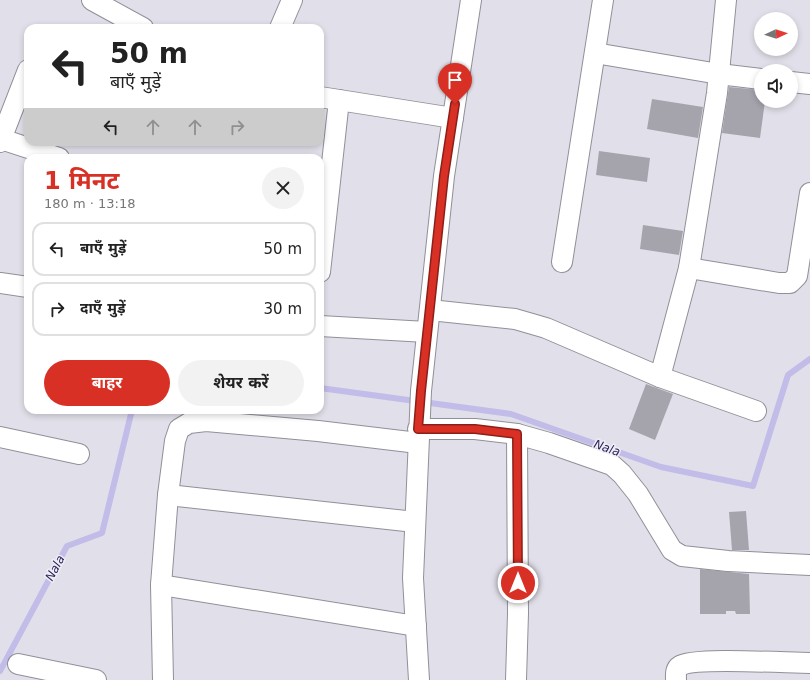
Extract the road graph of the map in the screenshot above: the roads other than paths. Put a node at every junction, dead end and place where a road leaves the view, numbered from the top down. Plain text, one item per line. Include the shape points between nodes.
1 (92, 0) edge
2 (292, 0) edge
3 (472, 0) edge
4 (603, 0) edge
5 (726, 0) edge
6 (136, 24) edge
7 (282, 24) edge
8 (595, 53) junction
9 (718, 74) junction
10 (754, 78) edge
11 (24, 79) edge
12 (798, 83) edge
13 (810, 84) edge
14 (330, 99) edge
15 (453, 118) junction
16 (2, 131) edge
17 (24, 141) edge
18 (34, 146) edge
19 (51, 154) edge
20 (810, 193) edge
21 (324, 194) edge
22 (562, 262) dead end
23 (688, 268) junction
24 (0, 283) edge
25 (24, 286) edge
26 (430, 310) junction
27 (324, 326) edge
28 (427, 332) junction
29 (660, 377) junction
30 (756, 411) dead end
31 (419, 430) junction
32 (517, 434) junction
33 (0, 437) edge
34 (79, 454) dead end
35 (168, 495) junction
36 (415, 522) junction
37 (810, 565) edge
38 (161, 585) junction
39 (416, 626) junction
40 (810, 663) edge
41 (18, 664) dead end
42 (96, 680) edge
43 (163, 680) edge
44 (419, 680) edge
45 (516, 680) edge
46 (676, 680) edge

1 - 6 street
2 - 7 street
3 - 15 street
4 - 8 street
5 - 9 street
8 - 9 street
8 - 22 street
9 - 10 street
9 - 23 street
11 - 16 street
12 - 13 street
14 - 15 street
14 - 21 street
15 - 26 street via 444,176
16 - 17 street
18 - 19 street
20 - 23 street via 797,276 790,283
23 - 29 street
24 - 25 street
26 - 28 street
26 - 29 street via 516,319 546,328
27 - 28 street
28 - 31 street
29 - 30 street
31 - 32 street via 475,429
31 - 35 street via 318,432 206,422 189,423 179,429 175,441
31 - 36 street
32 - 37 street via 612,465 638,494 672,550 682,556
32 - 45 street
33 - 34 street
35 - 36 street
35 - 38 street
36 - 39 street via 413,578
38 - 39 street
38 - 43 street
39 - 44 street
40 - 46 street via 691,663 679,667 676,671
41 - 42 street

